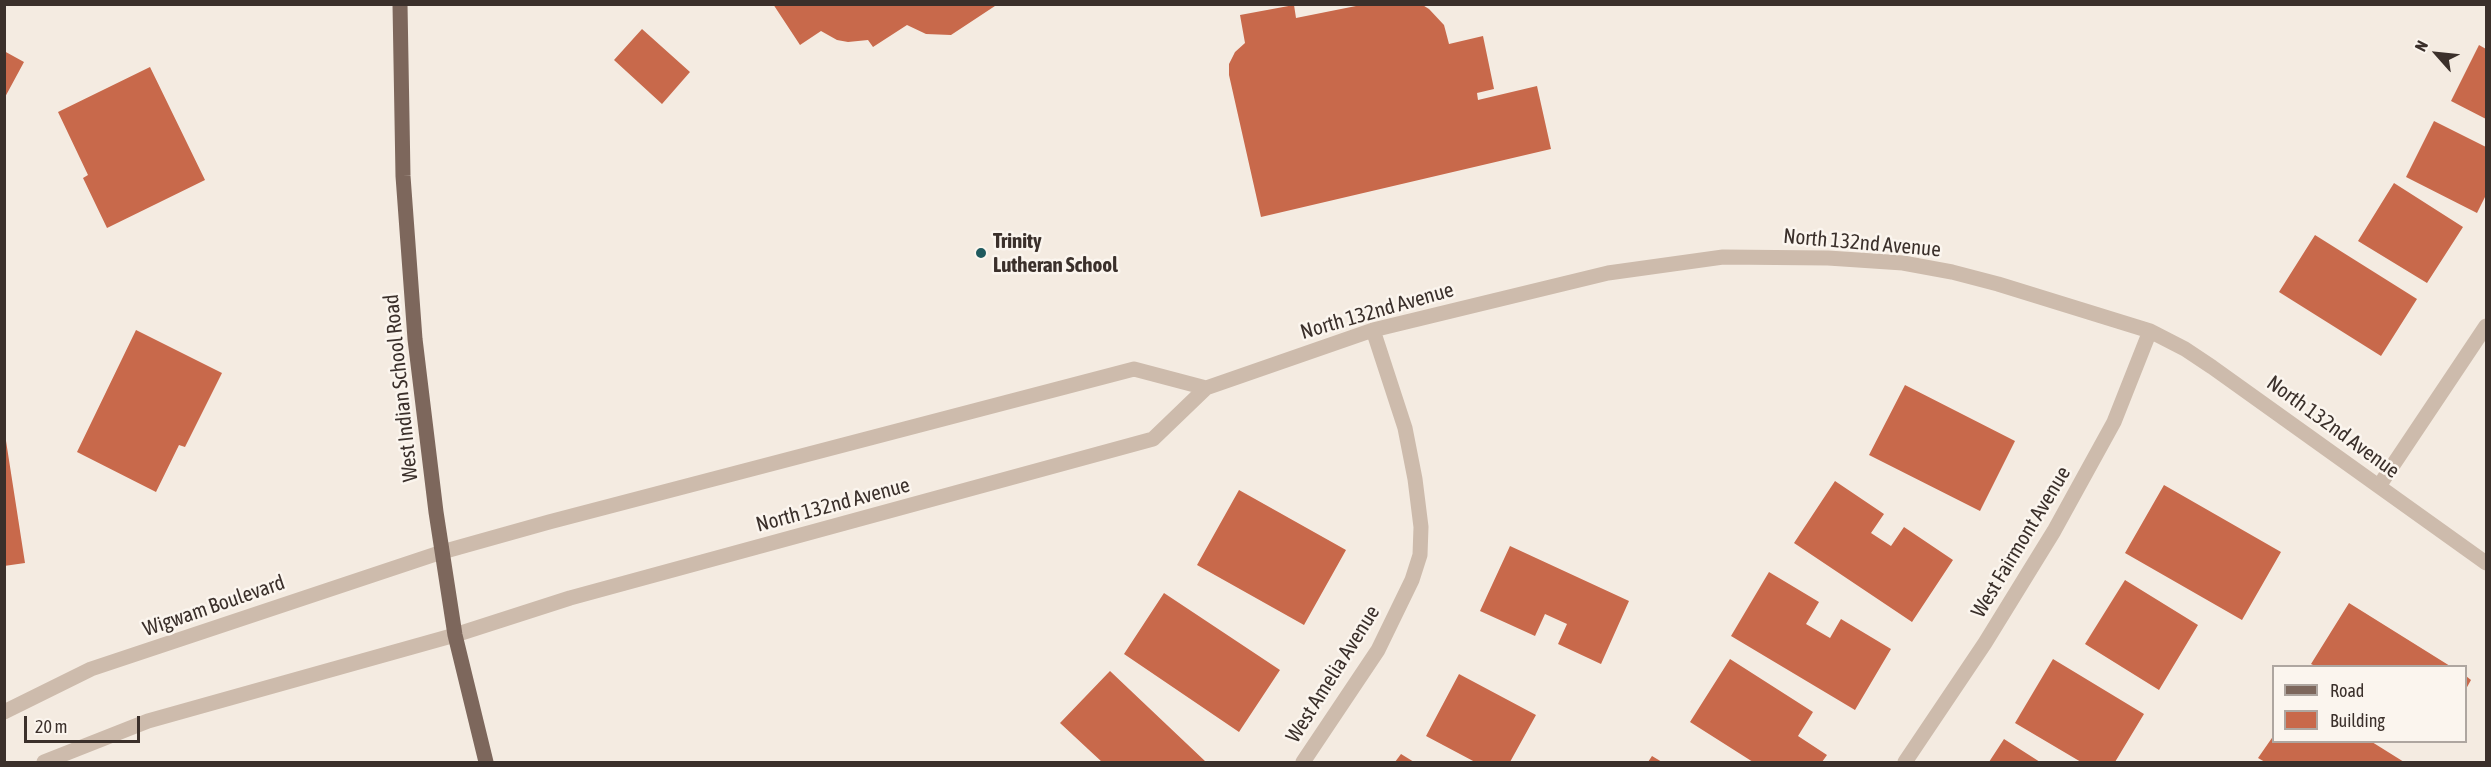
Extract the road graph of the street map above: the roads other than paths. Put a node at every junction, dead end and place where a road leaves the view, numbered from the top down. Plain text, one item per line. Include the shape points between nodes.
1 (400, 4) edge
2 (2487, 326) edge
3 (1373, 330) junction
4 (2150, 331) junction
5 (1206, 388) junction
6 (2379, 486) junction
7 (442, 552) junction
8 (2487, 563) edge
9 (455, 635) junction
10 (4, 712) edge
11 (44, 762) edge
12 (486, 762) edge
13 (1303, 762) edge
14 (1905, 762) edge

1 - 7 main road, West Indian School Road via 409,264
2 - 6 street
3 - 4 street, North 132nd Avenue via 1608,273 1723,256 1913,265 1998,284
3 - 5 street, North 132nd Avenue
3 - 13 street, West Amelia Avenue via 1405,428 1421,527 1420,555 1378,650
4 - 6 street, North 132nd Avenue via 2212,367
4 - 14 street, West Fairmont Avenue via 2114,422 2054,531
5 - 7 street via 1134,369
5 - 9 street, North 132nd Avenue via 1153,440 570,598
6 - 8 street, North 132nd Avenue
7 - 9 main road, West Indian School Road
7 - 10 street, Wigwam Boulevard via 91,669
9 - 11 street via 148,721
9 - 12 main road, West Indian School Road

